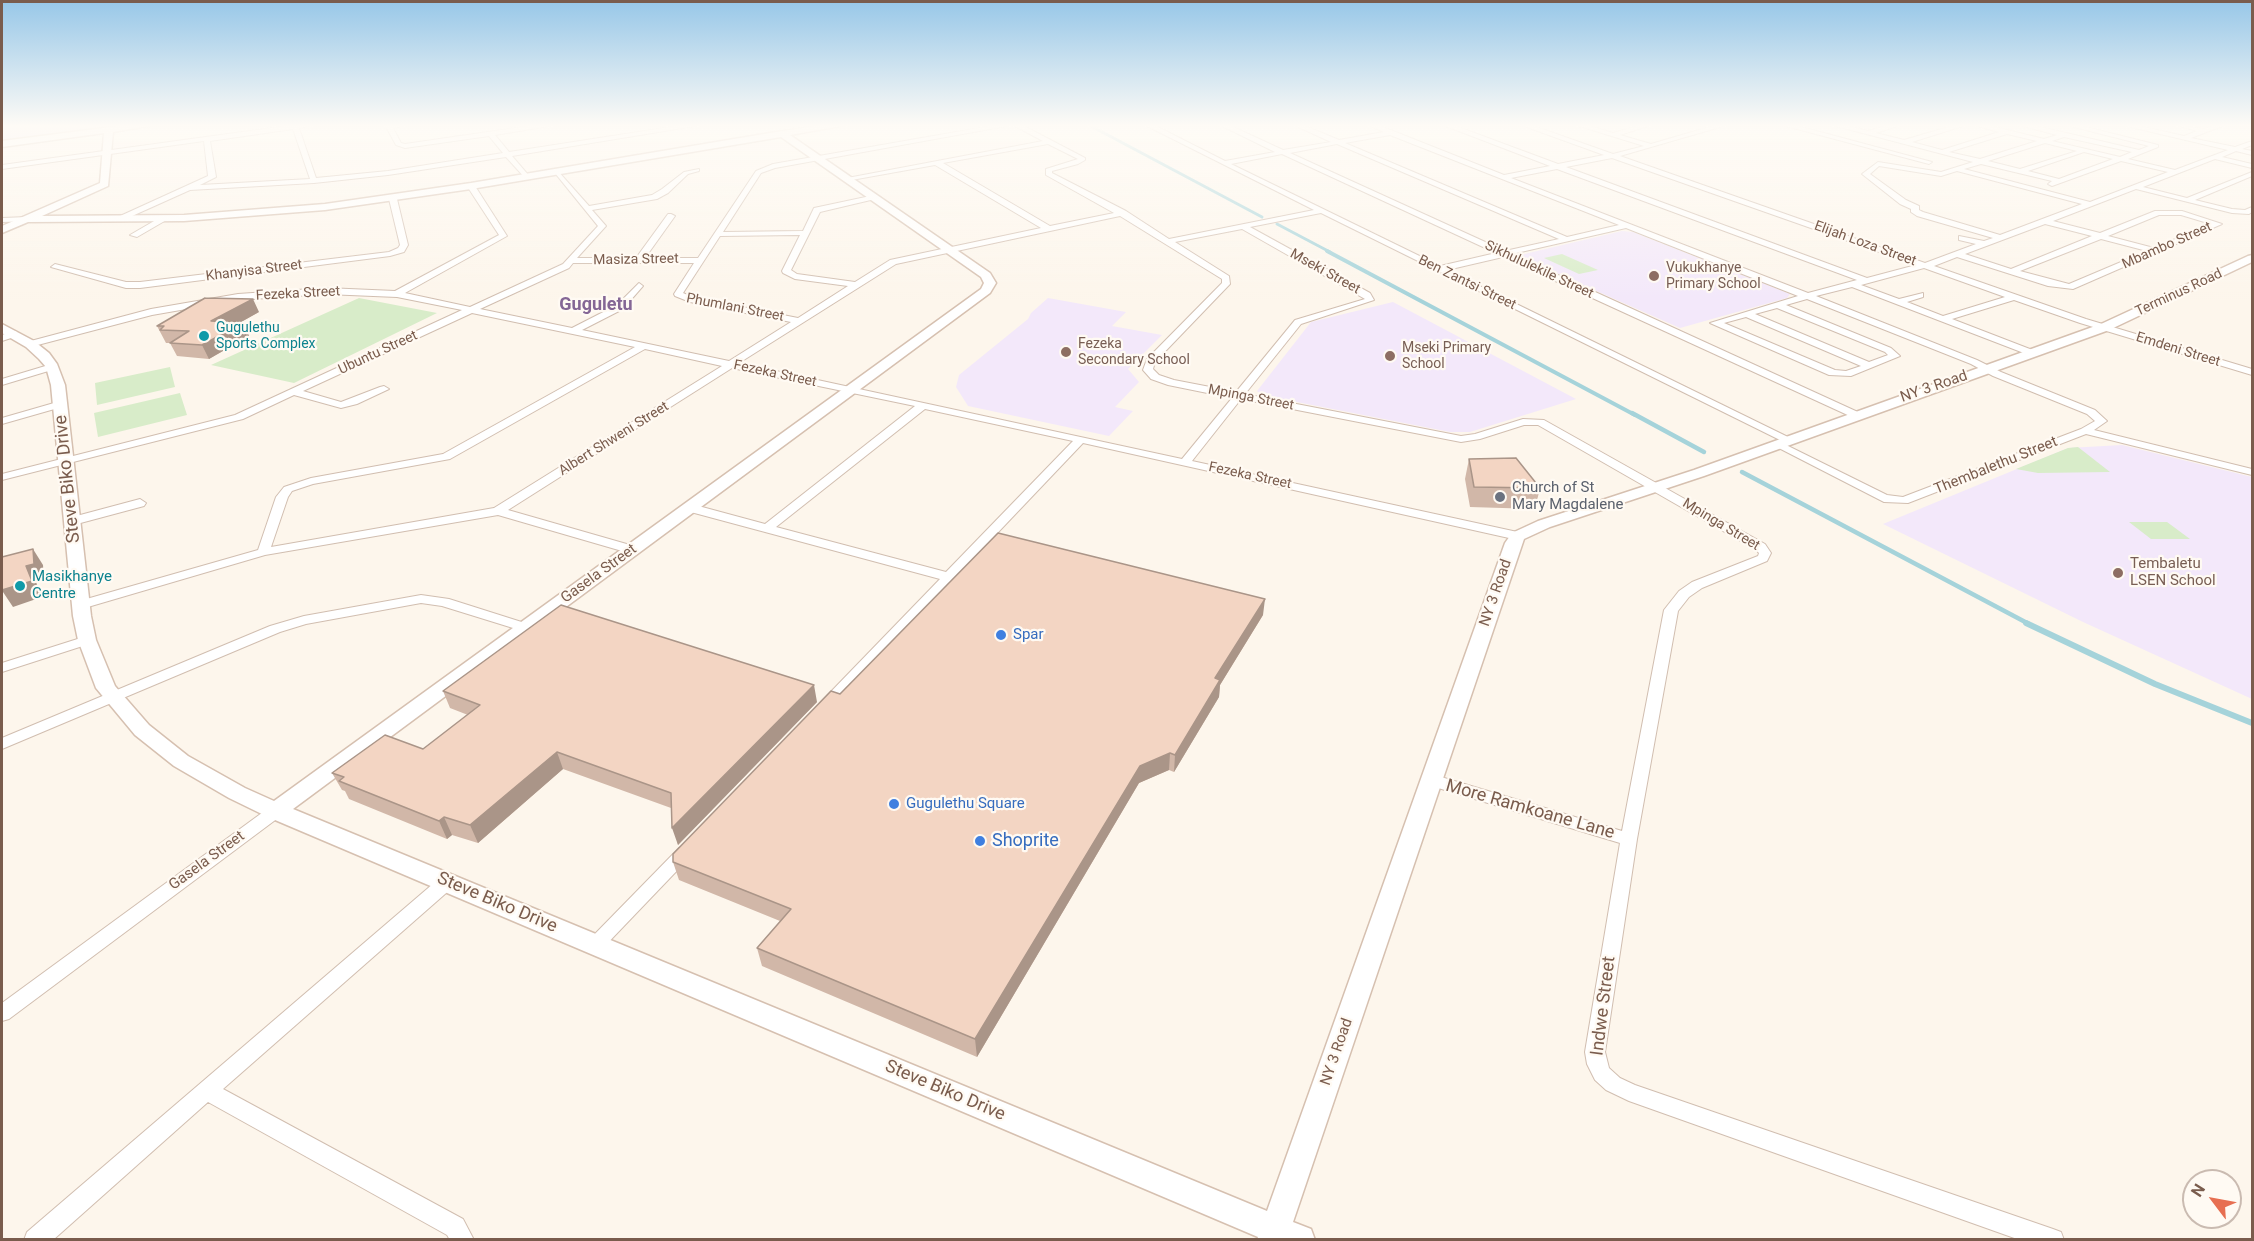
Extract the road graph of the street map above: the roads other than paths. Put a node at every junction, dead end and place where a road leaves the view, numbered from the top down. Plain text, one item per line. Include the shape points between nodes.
1 (105, 183) edge
2 (200, 183) edge
3 (280, 183) edge
4 (490, 183) edge
5 (567, 183) edge
6 (674, 183) edge
7 (752, 183) edge
8 (852, 183) edge
9 (971, 183) edge
10 (1065, 183) edge
11 (1263, 183) edge
12 (1349, 183) edge
13 (1433, 183) edge
14 (1518, 183) edge
15 (1602, 183) edge
16 (1688, 183) edge
17 (1878, 183) edge
18 (2009, 183) edge
19 (2054, 183) edge
20 (2149, 183) edge
21 (2231, 183) edge
22 (471, 186) junction
23 (190, 188) junction
24 (2136, 188) junction
25 (2036, 190) junction
26 (872, 196) junction
27 (393, 199) junction
28 (2188, 200) junction
29 (2090, 204) junction
30 (589, 208) junction
31 (2253, 209) edge
32 (1320, 211) junction
33 (1123, 213) junction
34 (671, 216) dead end
35 (28, 219) junction
36 (121, 219) junction
37 (164, 219) junction
38 (2, 220) edge
39 (2045, 221) junction
40 (1242, 226) junction
41 (1624, 226) junction
42 (1047, 228) junction
43 (2, 230) edge
44 (804, 233) junction
45 (718, 234) junction
46 (134, 235) dead end
47 (2100, 236) junction
48 (1962, 238) dead end
49 (2001, 238) junction
50 (1566, 240) junction
51 (1170, 241) junction
52 (1984, 244) junction
53 (949, 250) junction
54 (2155, 251) junction
55 (1504, 254) junction
56 (1956, 254) junction
57 (2253, 258) edge
58 (639, 260) junction
59 (700, 260) junction
60 (572, 261) junction
61 (1924, 265) junction
62 (55, 267) dead end
63 (1439, 269) junction
64 (2013, 272) junction
65 (1866, 281) junction
66 (243, 285) junction
67 (857, 285) junction
68 (1854, 285) junction
69 (639, 286) dead end
70 (397, 294) junction
71 (1920, 295) dead end
72 (1808, 296) junction
73 (2013, 297) junction
74 (1898, 302) junction
75 (1778, 305) junction
76 (473, 309) junction
77 (1747, 314) junction
78 (1943, 319) junction
79 (800, 321) junction
80 (2105, 327) junction
81 (574, 330) junction
82 (6, 334) edge
83 (30, 345) junction
84 (644, 346) junction
85 (2032, 353) junction
86 (730, 364) junction
87 (1870, 366) junction
88 (52, 367) junction
89 (1989, 368) junction
90 (2253, 372) edge
91 (2, 382) edge
92 (384, 389) dead end
93 (850, 390) junction
94 (293, 392) junction
95 (1239, 396) junction
96 (60, 404) junction
97 (923, 405) junction
98 (1856, 415) junction
99 (2, 421) edge
100 (2085, 430) junction
101 (1081, 439) junction
102 (1781, 442) junction
103 (67, 461) junction
104 (1185, 462) junction
105 (2253, 472) edge
106 (2, 477) edge
107 (1657, 487) junction
108 (140, 503) dead end
109 (691, 508) junction
110 (498, 511) junction
111 (73, 521) junction
112 (767, 528) junction
113 (1518, 536) junction
114 (633, 549) junction
115 (263, 552) junction
116 (1765, 553) joint
117 (948, 577) junction
118 (81, 605) junction
119 (526, 628) junction
120 (87, 640) junction
121 (2, 668) edge
122 (113, 698) junction
123 (811, 720) edge
124 (2, 744) edge
125 (1431, 780) junction
126 (276, 811) junction
127 (1629, 839) junction
128 (694, 842) edge
129 (447, 882) junction
130 (595, 945) junction
131 (2, 1012) edge
132 (207, 1090) junction
133 (1282, 1236) edge
134 (35, 1239) edge
135 (463, 1239) edge
136 (2053, 1239) edge

1 - 35 street
2 - 23 street
3 - 23 street
4 - 22 street
5 - 30 street, Ubuntu Street
6 - 30 street via 654,197
7 - 45 street, Phumlani Street
8 - 26 street, Gasela Street
9 - 42 street
10 - 33 street, Mpinga Street
11 - 32 street, Ben Zantsi Street
12 - 55 street, Sikhululekile Street
13 - 50 street
14 - 41 street
15 - 65 street
16 - 61 street, Elijah Loza Street
17 - 49 street via 1920,214
18 - 25 street
19 - 25 street
20 - 24 street
21 - 28 street
22 - 27 street
22 - 70 street via 504,237
23 - 36 street
24 - 28 street
24 - 29 street
25 - 29 street
26 - 44 street via 820,208
26 - 53 street, Gasela Street
27 - 37 street
27 - 66 street, Khanyisa Street via 404,245 401,250
28 - 31 street via 2232,211
29 - 39 street
30 - 60 street, Ubuntu Street via 602,226
32 - 40 street
32 - 63 street, Ben Zantsi Street
33 - 42 street, Albert Shweni Street
33 - 51 street, Mpinga Street
34 - 58 street
35 - 36 street
35 - 38 street
35 - 43 street
36 - 37 street
37 - 46 street
39 - 47 street
39 - 49 street
40 - 51 street
40 - 95 street, Mseki Street via 1370,300 1298,322
41 - 50 street
41 - 72 street
42 - 53 street, Albert Shweni Street
44 - 45 street
44 - 67 street via 787,273
45 - 59 street, Phumlani Street
47 - 54 street
47 - 54 street, Mbambo Street via 2166,211 2218,224
47 - 64 street, Mbambo Street
48 - 52 street
49 - 52 street
50 - 55 street
51 - 95 street, Mpinga Street via 1227,281 1150,361 1148,372 1165,381
52 - 56 street
53 - 67 street, Albert Shweni Street via 893,262
53 - 93 street, Gasela Street via 986,275 990,283 986,291
54 - 64 street, Mbambo Street via 2076,286
55 - 63 street
55 - 98 street, Sikhululekile Street
56 - 61 street
56 - 64 street, Mbambo Street
57 - 80 street, Terminus Road
58 - 59 street, Masiza Street
58 - 60 street, Masiza Street
59 - 79 street, Phumlani Street via 678,291 680,296
60 - 76 street, Ubuntu Street
61 - 65 street
61 - 73 street, Elijah Loza Street
62 - 66 street, Khanyisa Street via 131,286
63 - 102 street, Ben Zantsi Street
65 - 68 street
66 - 70 street, Fezeka Street
66 - 83 street, Fezeka Street
67 - 79 street, Albert Shweni Street
68 - 72 street
68 - 74 street
69 - 81 street via 620,307
70 - 76 street, Fezeka Street
71 - 74 street
72 - 75 street
72 - 89 street
73 - 78 street
73 - 80 street, Elijah Loza Street
74 - 78 street
75 - 77 street
75 - 87 street via 1894,353 1892,358
76 - 81 street, Fezeka Street
76 - 94 street, Ubuntu Street
77 - 87 street
77 - 87 street via 1715,323 1826,372 1847,374
78 - 85 street
79 - 86 street, Albert Shweni Street
80 - 85 street, NY 3 Road
80 - 90 street, Emdeni Street
81 - 84 street, Fezeka Street
82 - 83 street
83 - 88 street
84 - 86 street, Fezeka Street
84 - 115 street via 446,457 311,481 288,489
85 - 89 street, NY 3 Road
86 - 93 street, Fezeka Street
86 - 110 street, Albert Shweni Street
88 - 91 street
88 - 96 street, Steve Biko Drive
89 - 98 street, NY 3 Road
89 - 100 street via 2100,418 2100,423
92 - 94 street via 341,405
93 - 97 street, Fezeka Street
93 - 109 street, Gasela Street
94 - 103 street, Ubuntu Street via 230,420
95 - 104 street, Mseki Street
95 - 107 street, Mpinga Street via 1461,439 1523,422 1540,422
96 - 99 street
96 - 103 street, Steve Biko Drive
97 - 101 street, Fezeka Street
97 - 112 street
98 - 102 street, NY 3 Road
100 - 102 street, Thembalethu Street via 1905,501 1884,498
100 - 105 street
101 - 104 street, Fezeka Street
101 - 117 street
102 - 107 street, NY 3 Road
103 - 106 street, Ubuntu Street
103 - 111 street, Steve Biko Drive
104 - 113 street, Fezeka Street
107 - 113 street, NY 3 Road
107 - 116 street, Mpinga Street
108 - 111 street
109 - 112 street
109 - 114 street, Gasela Street
110 - 114 street
110 - 115 street, Albert Shweni Street
111 - 118 street, Steve Biko Drive
112 - 117 street
113 - 125 street, NY 3 Road
114 - 119 street, Gasela Street
115 - 118 street, Albert Shweni Street
116 - 127 street, Indwe Street via 1760,560 1696,585 1671,610
117 - 123 street
118 - 120 street, Steve Biko Drive
119 - 122 street via 444,602 409,600 289,624
119 - 126 street, Gasela Street
120 - 121 street
120 - 122 street, Steve Biko Drive
122 - 124 street
122 - 126 street, Steve Biko Drive via 147,735 181,761
125 - 127 street, More Ramkoane Lane
125 - 133 street, NY 3 Road
126 - 129 street, Steve Biko Drive
126 - 131 street, Gasela Street
127 - 136 street, Indwe Street via 1595,1052 1597,1064 1608,1079 1629,1092
128 - 130 street
129 - 130 street, Steve Biko Drive
129 - 132 street
130 - 133 street, Steve Biko Drive
132 - 134 street
132 - 135 street via 455,1227

